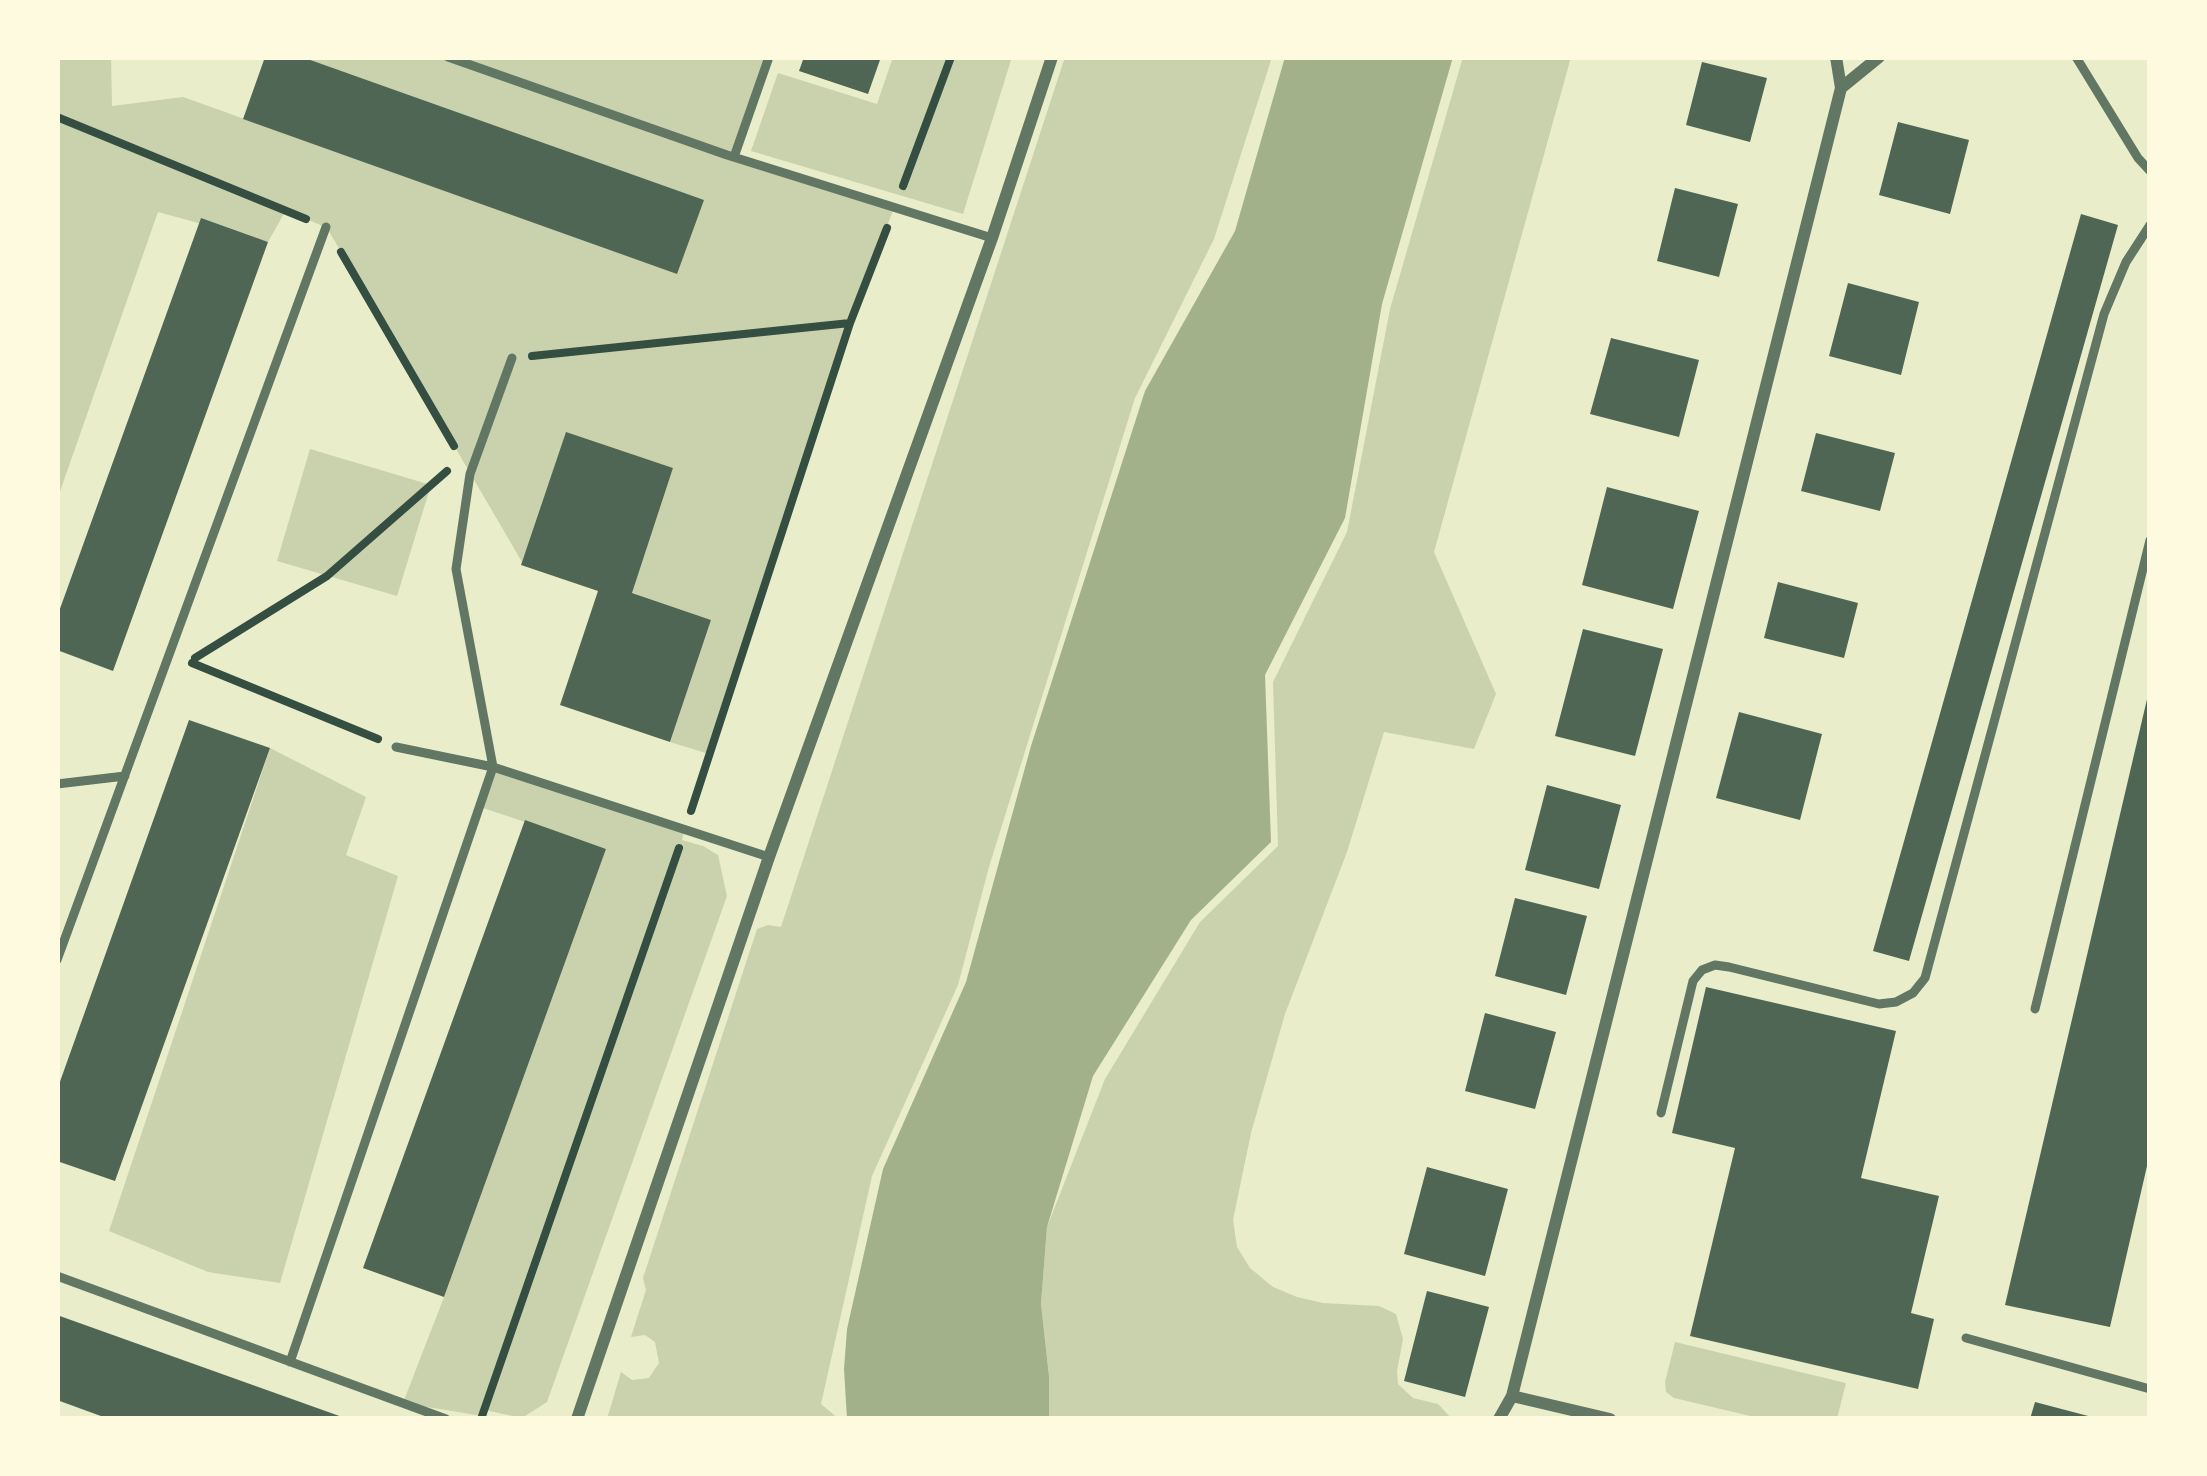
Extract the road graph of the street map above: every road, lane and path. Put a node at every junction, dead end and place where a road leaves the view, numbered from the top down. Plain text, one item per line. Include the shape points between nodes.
1 (448, 57) edge
2 (769, 57) edge
3 (951, 57) edge
4 (1052, 57) edge
5 (1836, 57) edge
6 (1879, 57) edge
7 (2076, 57) edge
8 (1841, 88) junction
9 (57, 117) edge
10 (734, 157) junction
11 (2150, 171) edge
12 (895, 208) junction
13 (2150, 226) edge
14 (326, 227) junction
15 (992, 238) junction
16 (850, 323) junction
17 (512, 358) joint
18 (2150, 540) edge
19 (396, 747) joint
20 (494, 766) junction
21 (125, 776) junction
22 (57, 784) edge
23 (685, 828) junction
24 (769, 857) junction
25 (57, 960) edge
26 (2035, 1010) dead end
27 (1661, 1114) dead end
28 (57, 1276) edge
29 (1966, 1338) dead end
30 (290, 1362) junction
31 (2150, 1389) edge
32 (1512, 1396) junction
33 (446, 1419) edge
34 (482, 1419) edge
35 (577, 1419) edge
36 (1499, 1419) edge
37 (1610, 1419) edge

1 - 10 lane
2 - 10 lane
3 - 12 path
4 - 15 street
5 - 8 street
6 - 8 street
7 - 11 lane
8 - 32 street
9 - 14 path
10 - 12 lane
12 - 15 lane
12 - 16 path
13 - 27 lane via 2104,314 1925,978 1913,993 1879,1004 1729,967 1702,970
14 - 19 path via 462,458 327,576 188,662
14 - 21 lane
15 - 24 street
16 - 17 path
16 - 23 path
17 - 20 lane via 470,473 455,569
18 - 26 lane
19 - 20 lane
20 - 23 lane
20 - 30 lane
21 - 22 lane
21 - 25 lane
23 - 24 lane
23 - 34 path
24 - 35 street
28 - 30 lane
29 - 31 lane
30 - 33 lane
32 - 36 street
32 - 37 street

